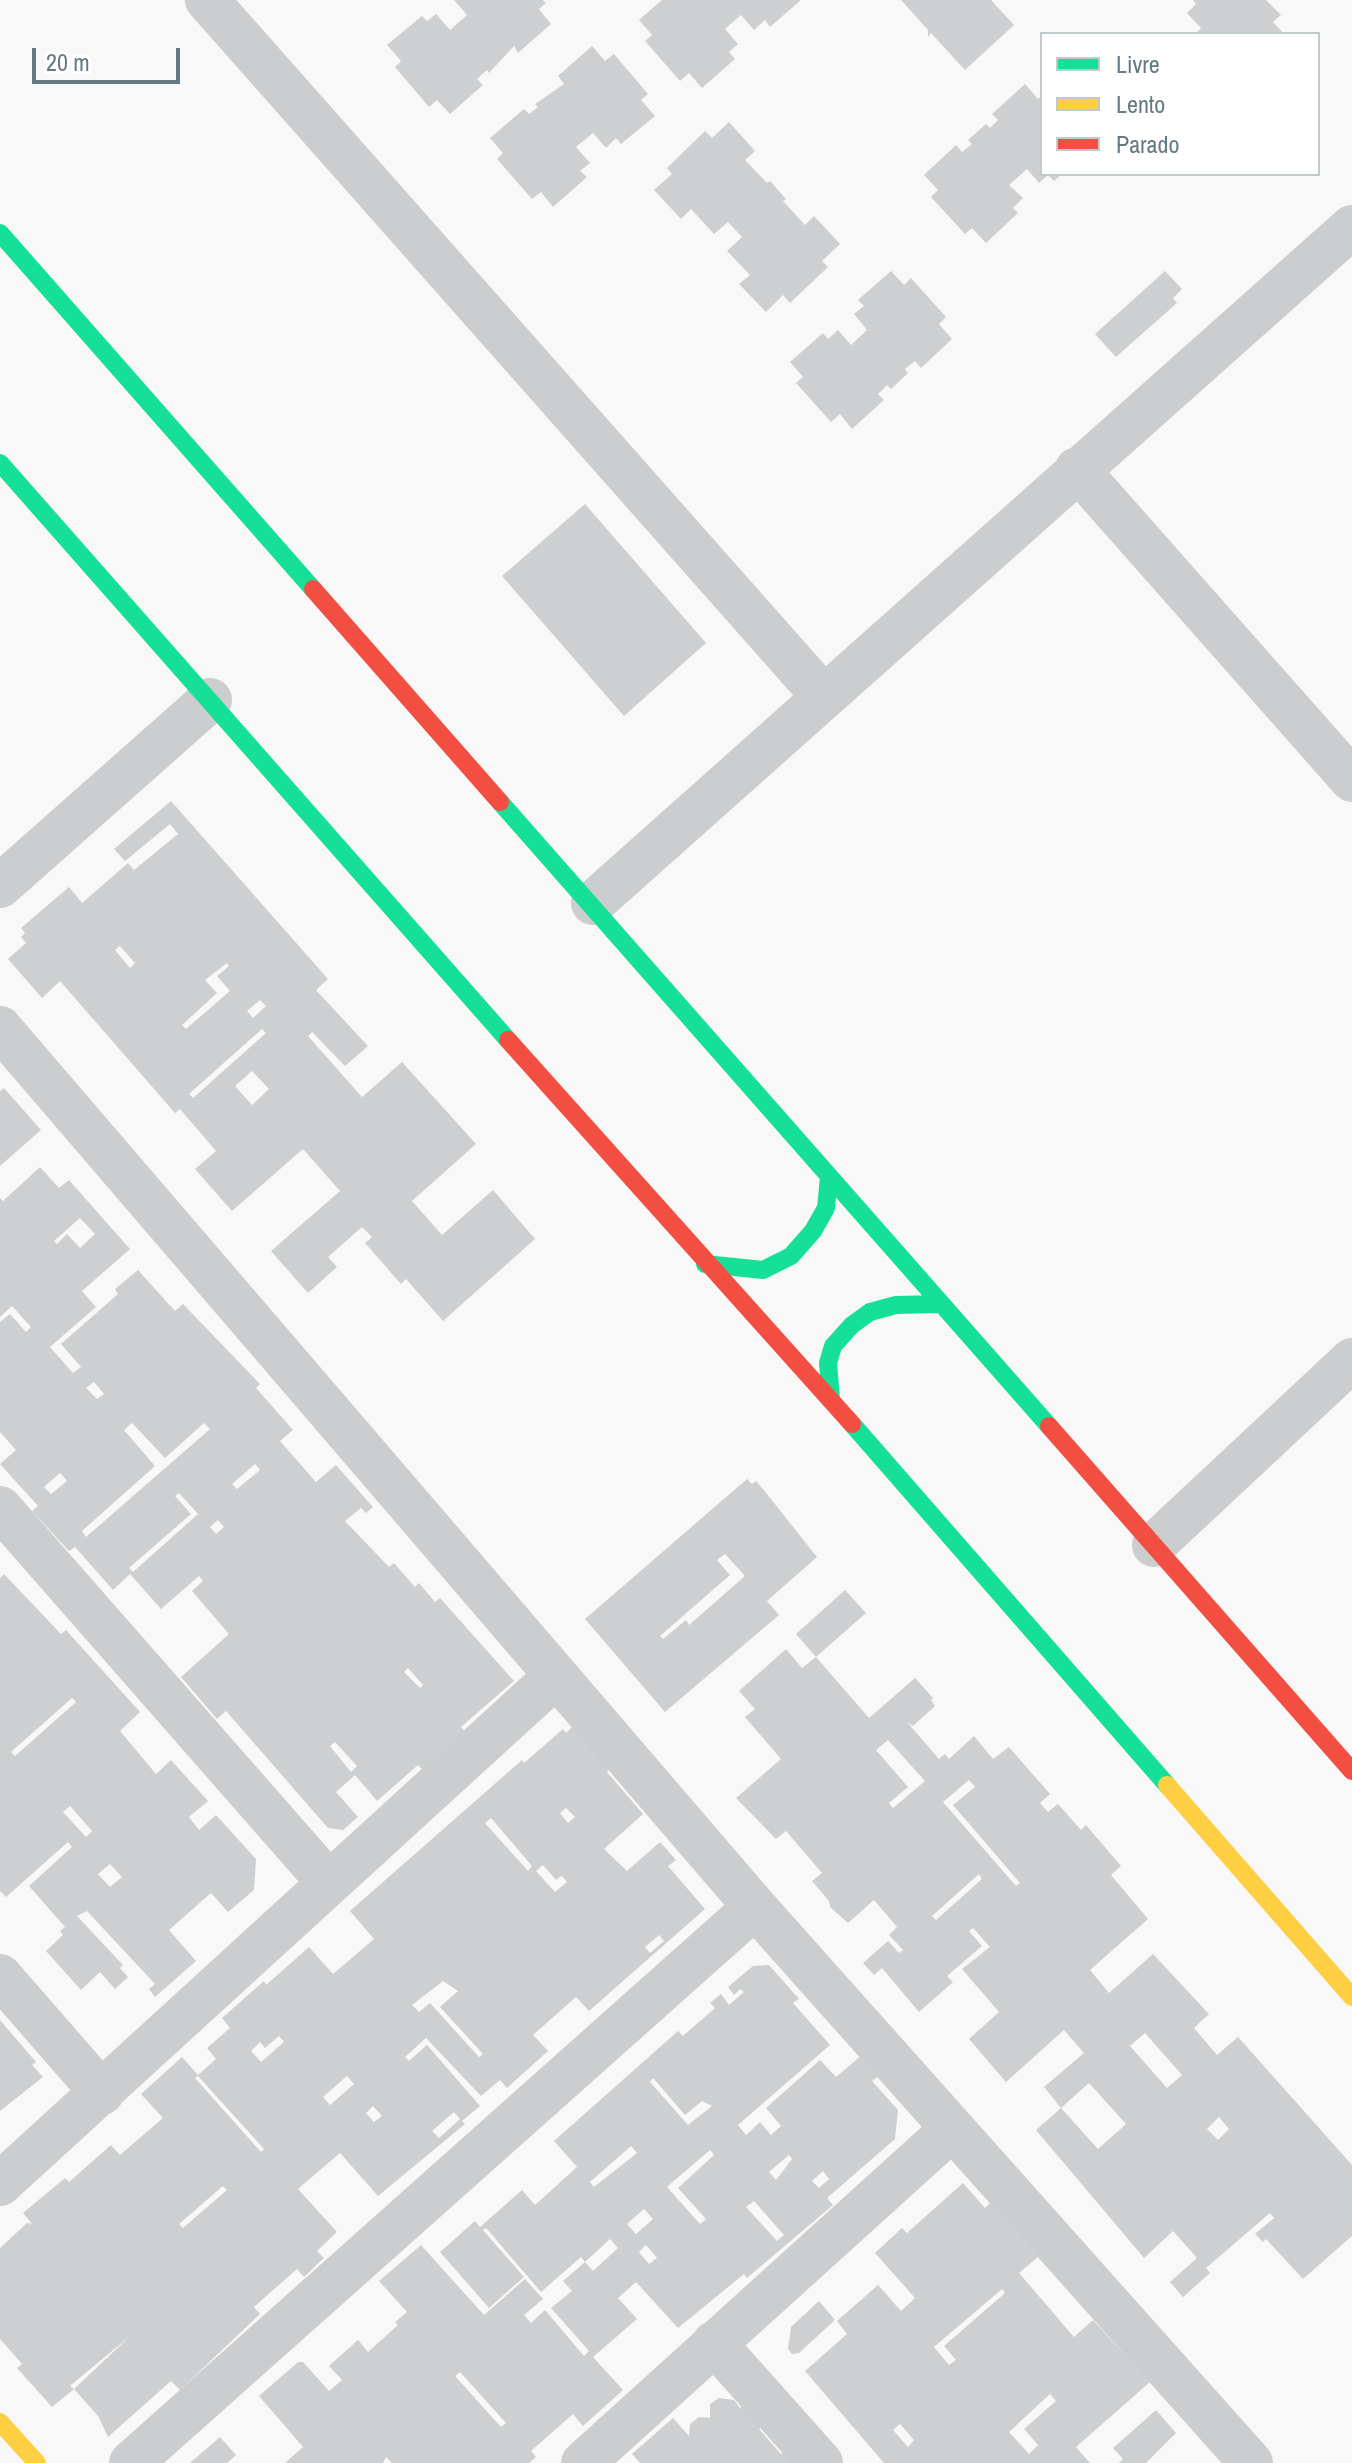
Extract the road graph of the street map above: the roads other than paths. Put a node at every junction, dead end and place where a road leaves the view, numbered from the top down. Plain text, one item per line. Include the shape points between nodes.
1 (207, 0) edge
2 (1352, 227) edge
3 (0, 233) edge
4 (0, 463) edge
5 (1077, 469) junction
6 (823, 696) junction
7 (210, 700) junction
8 (1352, 780) edge
9 (0, 886) edge
10 (593, 903) junction
11 (0, 1028) edge
12 (829, 1177) junction
13 (705, 1264) junction
14 (941, 1304) junction
15 (1352, 1360) edge
16 (831, 1400) junction
17 (0, 1508) edge
18 (1154, 1545) junction
19 (556, 1676) junction
20 (1352, 1771) edge
21 (329, 1883) junction
22 (755, 1907) junction
23 (0, 1976) edge
24 (1352, 1997) edge
25 (102, 2093) junction
26 (951, 2130) junction
27 (0, 2184) edge
28 (714, 2343) junction
29 (0, 2422) edge
30 (37, 2463) edge
31 (131, 2463) edge
32 (583, 2463) edge
33 (821, 2463) edge
34 (1251, 2463) edge

1 - 6 street
2 - 5 street
3 - 10 main road
4 - 7 main road
5 - 6 street
5 - 8 street
6 - 10 street
7 - 9 street
7 - 13 main road
10 - 12 main road
11 - 19 street
12 - 13 main road via 826,1208 791,1256 763,1270
12 - 14 main road
13 - 16 main road
14 - 16 main road via 896,1305 870,1312 852,1325 833,1346 828,1363
14 - 18 main road
15 - 18 street
16 - 24 main road
17 - 21 street
18 - 20 main road
19 - 21 street
19 - 22 street
21 - 25 street
22 - 26 street
22 - 31 street
23 - 25 street
25 - 27 street
26 - 28 street
26 - 34 street
28 - 32 street
28 - 33 street
29 - 30 main road

